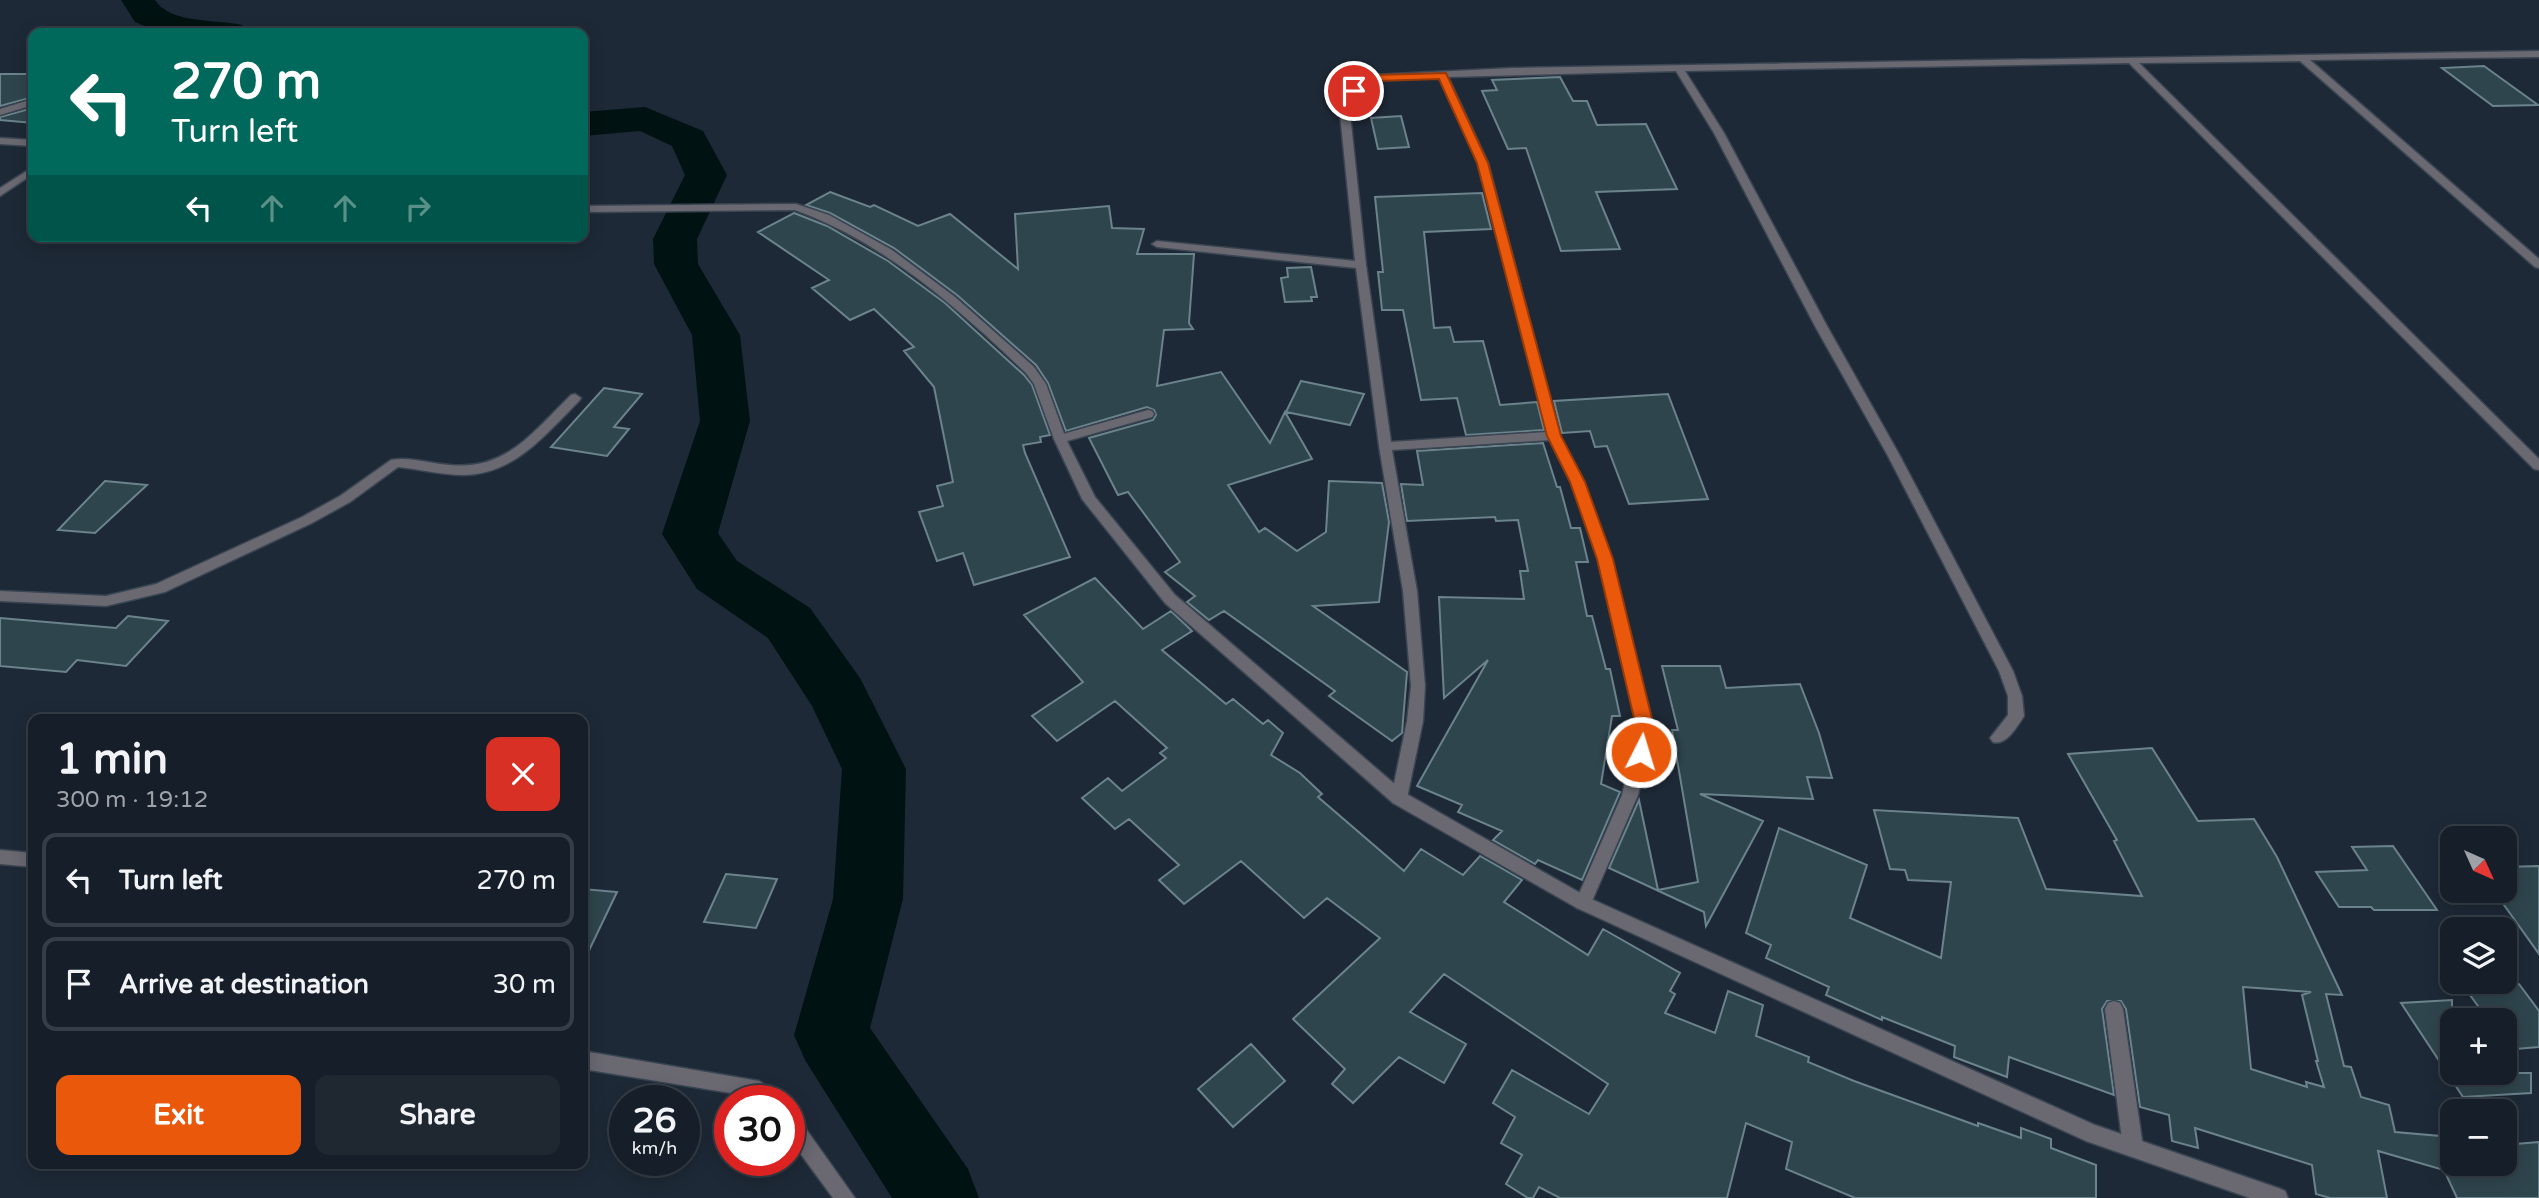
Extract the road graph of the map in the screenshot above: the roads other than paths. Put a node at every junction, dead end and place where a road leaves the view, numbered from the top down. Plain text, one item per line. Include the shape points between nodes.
1 (2539, 54) edge
2 (2301, 57) junction
3 (2132, 61) junction
4 (1679, 69) junction
5 (1443, 75) junction
6 (28, 104) edge
7 (0, 112) edge
8 (0, 141) edge
9 (28, 143) edge
10 (28, 173) edge
11 (0, 193) edge
12 (588, 209) edge
13 (1157, 244) dead end
14 (1361, 265) junction
15 (2539, 265) edge
16 (575, 398) dead end
17 (1149, 414) dead end
18 (1554, 436) junction
19 (1060, 439) junction
20 (1385, 446) junction
21 (2539, 466) edge
22 (0, 596) edge
23 (1998, 738) dead end
24 (1399, 798) junction
25 (0, 857) edge
26 (28, 860) edge
27 (1583, 903) junction
28 (2114, 1009) dead end
29 (588, 1061) edge
30 (737, 1085) edge
31 (805, 1144) edge
32 (2133, 1147) junction
33 (845, 1198) edge
34 (2278, 1198) edge

1 - 2 street
2 - 3 street
2 - 15 street
3 - 4 street
3 - 21 street
4 - 5 street
4 - 23 street via 1719,133 2006,671 2016,716
5 - 14 street via 1374,78 1344,104
5 - 18 street via 1483,163
6 - 7 street
8 - 9 street
10 - 11 street
12 - 19 street via 759,206 817,213 922,275 1030,370 1040,384
13 - 14 street
14 - 20 street
16 - 22 street via 512,457 493,466 476,470 395,463 307,520 160,588 106,601
17 - 19 street
18 - 20 street
18 - 27 street via 1577,482 1605,559 1646,731 1630,795
19 - 24 street via 1101,518 1170,599
20 - 24 street via 1410,591 1419,686
24 - 27 street
25 - 26 street
27 - 32 street via 2093,1134
28 - 32 street
29 - 30 street
31 - 33 street
32 - 34 street

